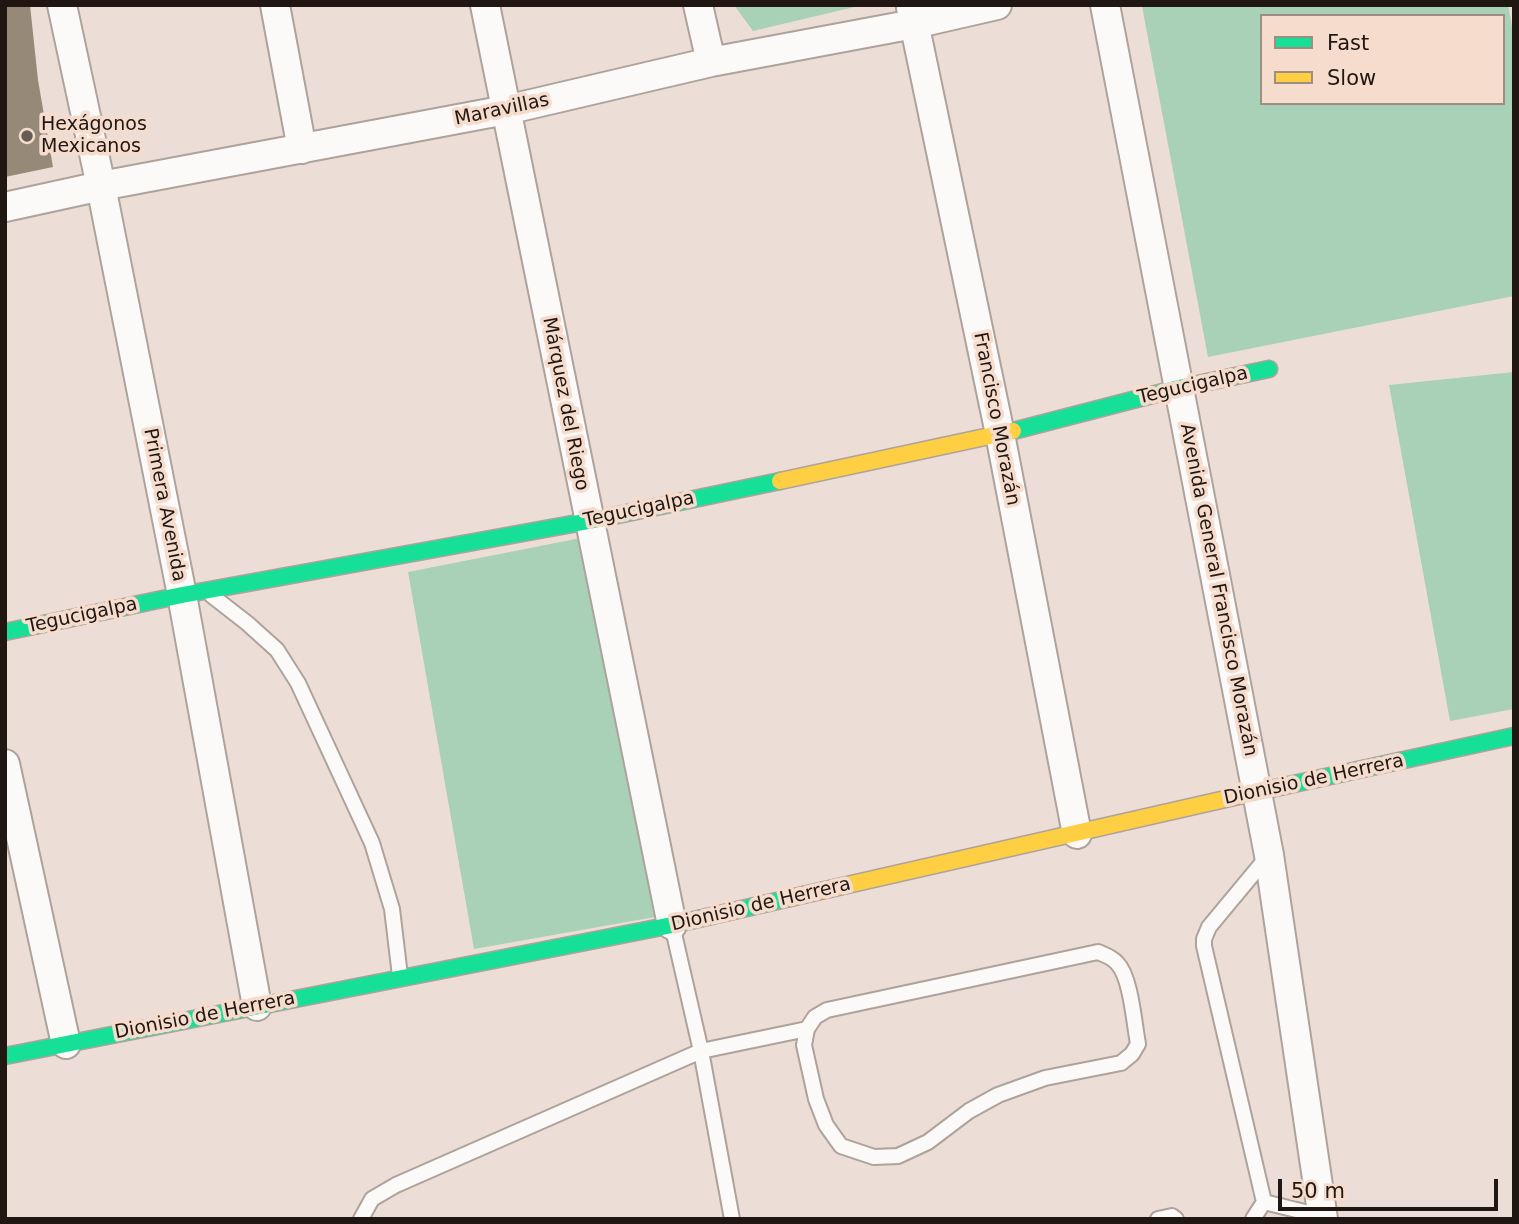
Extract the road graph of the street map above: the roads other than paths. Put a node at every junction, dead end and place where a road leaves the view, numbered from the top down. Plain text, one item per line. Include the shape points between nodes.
1 (62, 5) edge
2 (275, 5) edge
3 (485, 5) edge
4 (698, 5) edge
5 (997, 5) edge
6 (1105, 5) edge
7 (913, 15) edge
8 (711, 62) junction
9 (506, 110) junction
10 (302, 149) junction
11 (101, 186) junction
12 (5, 207) edge
13 (1269, 369) dead end
14 (1179, 388) junction
15 (1000, 434) junction
16 (589, 521) junction
17 (194, 592) junction
18 (5, 632) edge
19 (1514, 736) edge
20 (5, 764) edge
21 (1257, 792) junction
22 (1077, 834) junction
23 (1269, 855) junction
24 (672, 925) junction
25 (400, 978) junction
26 (257, 1006) junction
27 (807, 1029) junction
28 (66, 1044) junction
29 (701, 1051) junction
30 (5, 1056) edge
31 (1264, 1202) junction
32 (1326, 1218) edge
33 (361, 1219) edge
34 (732, 1219) edge
35 (1158, 1219) edge
36 (1177, 1219) edge
37 (1253, 1219) edge

1 - 11 street, Primera Avenida
2 - 10 street
3 - 9 street, Márquez del Riego
4 - 8 street
5 - 7 street, Maravillas
6 - 14 street, Avenida General Francisco Morazán
7 - 8 street, Maravillas
7 - 15 street, Francisco Morazán
8 - 9 street, Maravillas
9 - 10 street, Maravillas
9 - 16 street, Márquez del Riego
10 - 11 street, Maravillas
11 - 12 street, Maravillas
11 - 17 street, Primera Avenida
13 - 14 street, Tegucigalpa
14 - 15 street, Tegucigalpa
14 - 21 street, Avenida General Francisco Morazán
15 - 16 street, Tegucigalpa
15 - 22 street, Francisco Morazán
16 - 17 street, Tegucigalpa
16 - 24 street, Márquez del Riego
17 - 18 street, Tegucigalpa
17 - 25 lane via 247,623 277,650 298,683 372,843 392,909
17 - 26 street, Primera Avenida
19 - 21 street, Dionisio de Herrera
20 - 28 street
21 - 22 street, Dionisio de Herrera
21 - 23 street, Avenida General Francisco Morazán
22 - 24 street, Dionisio de Herrera
23 - 31 lane via 1203,939
23 - 32 street, Avenida General Francisco Morazán
24 - 25 street, Dionisio de Herrera
24 - 29 lane
25 - 26 street, Dionisio de Herrera
26 - 28 street, Dionisio de Herrera
27 - 27 lane via 804,1045 826,1125 841,1146 874,1157 898,1156 928,1142 998,1094 1045,1078 1121,1063 1138,1044 1120,965 1098,952 827,1010
27 - 29 lane
28 - 30 street, Dionisio de Herrera
29 - 33 lane via 396,1185 372,1199
29 - 34 lane
31 - 32 lane
31 - 37 lane
35 - 36 lane

